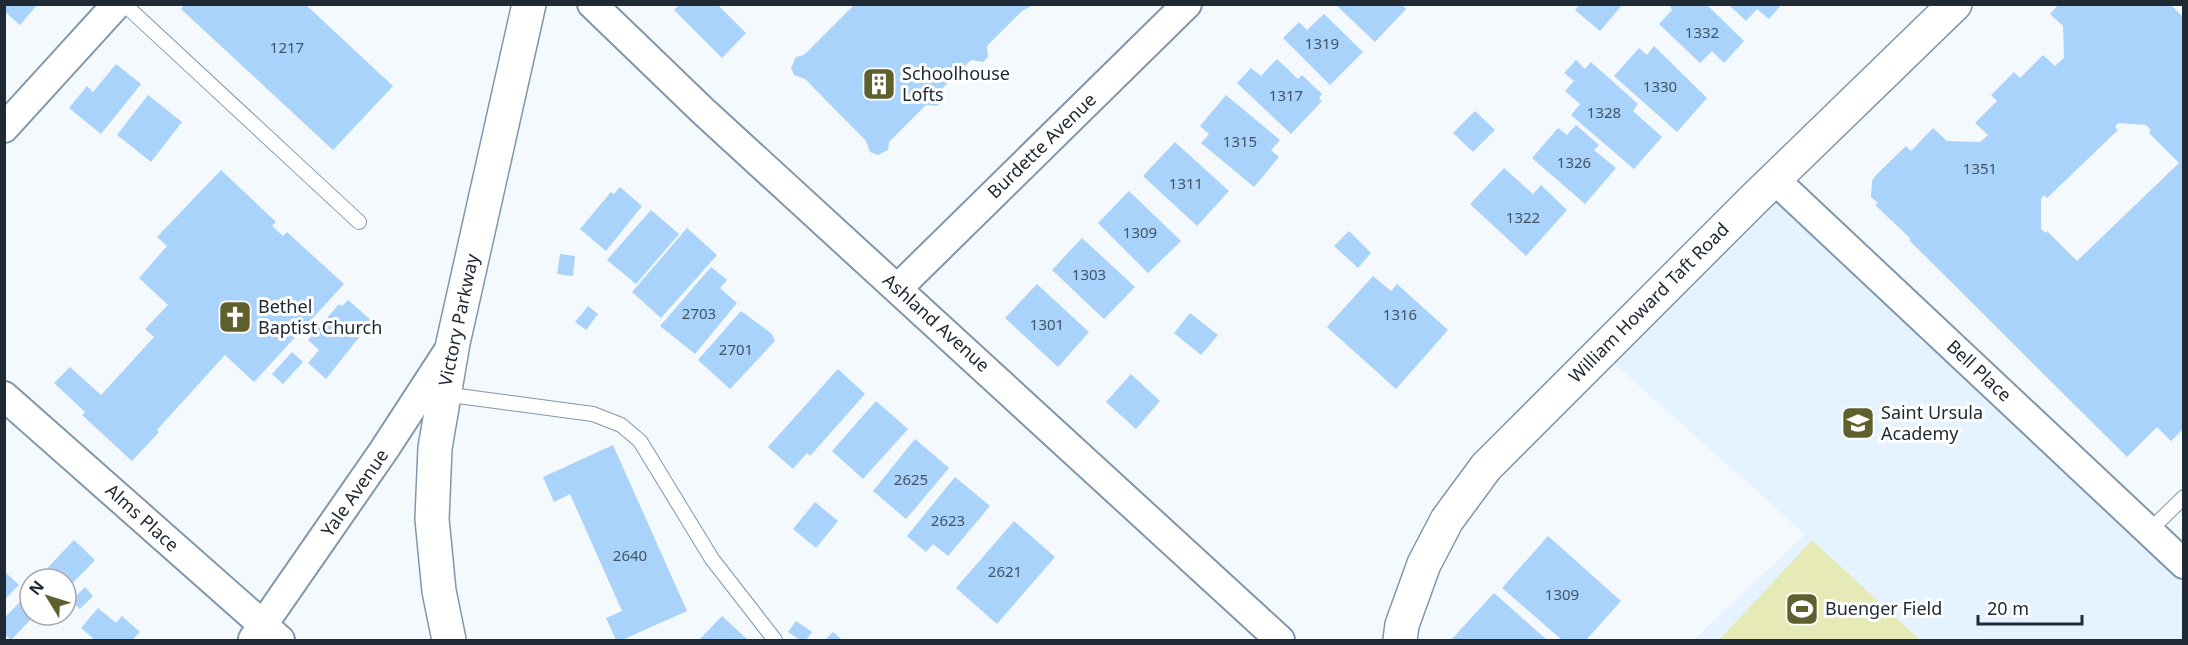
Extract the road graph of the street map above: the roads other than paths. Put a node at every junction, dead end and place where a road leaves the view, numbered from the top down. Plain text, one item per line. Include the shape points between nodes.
1 (117, 4) edge
2 (124, 4) edge
3 (529, 4) edge
4 (592, 4) edge
5 (1187, 4) edge
6 (1955, 4) edge
7 (4, 128) edge
8 (1774, 179) junction
9 (359, 222) dead end
10 (898, 288) junction
11 (453, 343) junction
12 (443, 394) junction
13 (4, 396) edge
14 (2184, 497) edge
15 (2149, 531) junction
16 (2184, 564) edge
17 (265, 635) edge
18 (449, 640) edge
19 (775, 640) edge
20 (1280, 640) edge
21 (1400, 640) edge

1 - 7 street
2 - 9 lane
3 - 11 street, Victory Parkway
4 - 10 street, Ashland Avenue
5 - 10 street, Burdette Avenue
6 - 8 street, William Howard Taft Road
8 - 15 street, Bell Place
8 - 21 street, William Howard Taft Road via 1486,467 1447,520 1424,564
10 - 20 street, Ashland Avenue
11 - 12 street, Victory Parkway
11 - 17 street, Yale Avenue
12 - 18 street, Victory Parkway via 435,448 432,519 439,591
12 - 19 lane via 593,414 621,425 640,441 712,559
13 - 17 street, Alms Place
14 - 15 lane
15 - 16 street, Bell Place

